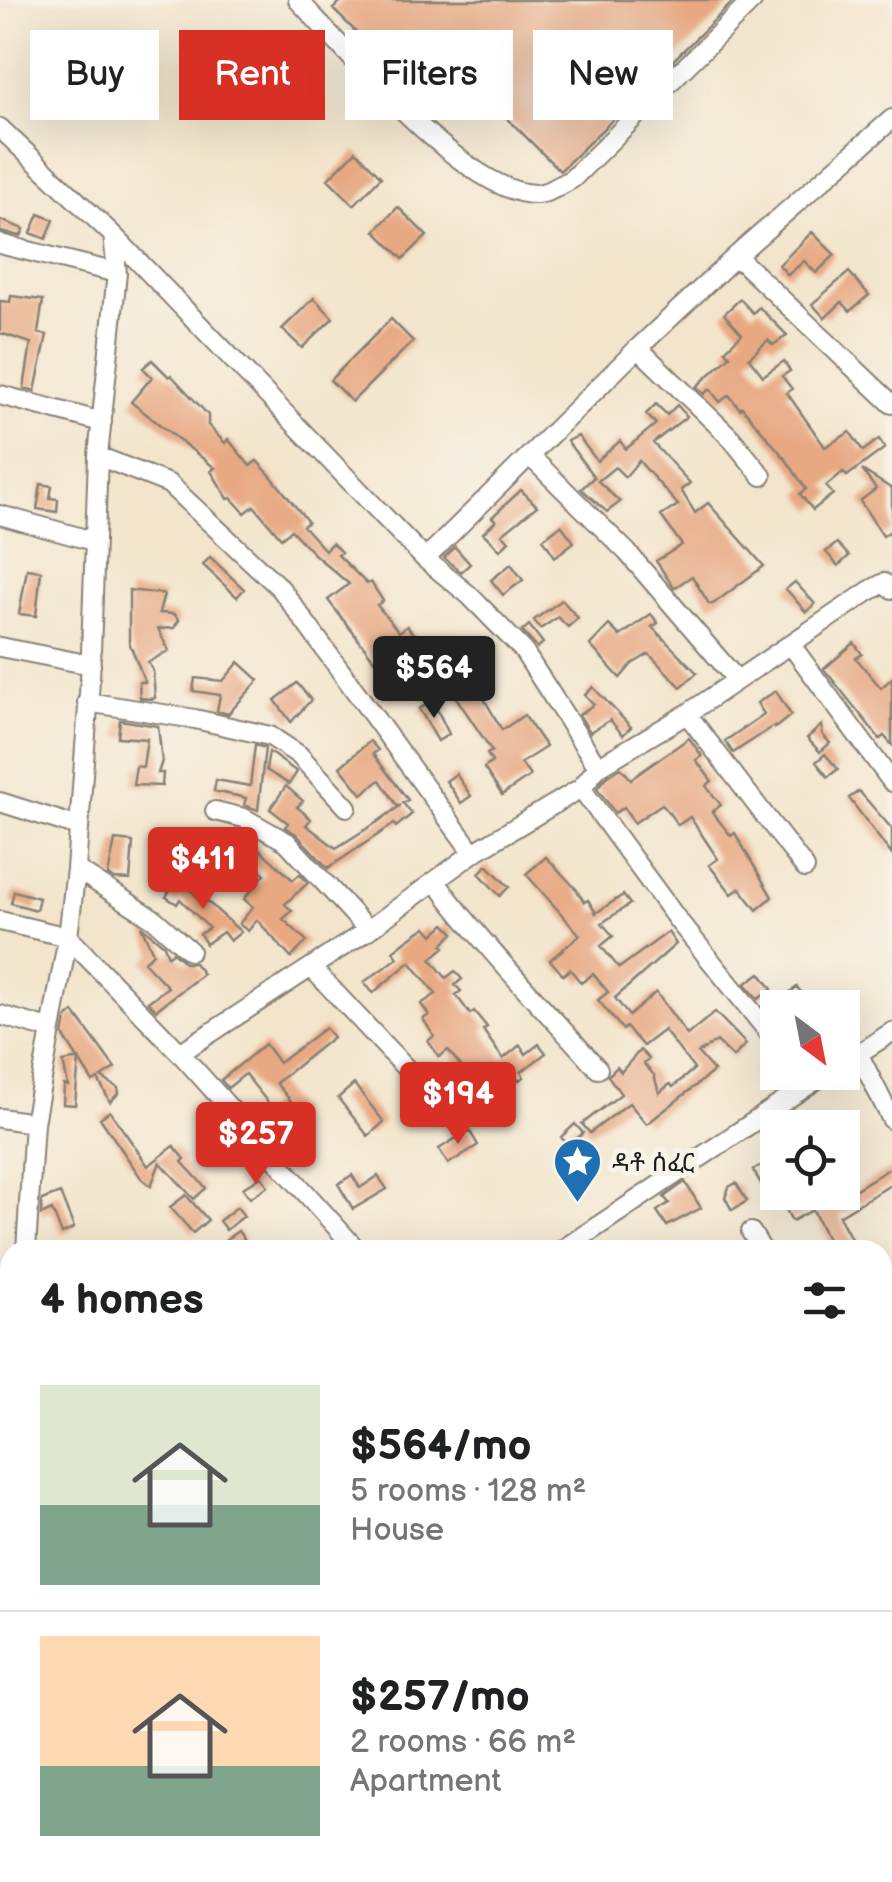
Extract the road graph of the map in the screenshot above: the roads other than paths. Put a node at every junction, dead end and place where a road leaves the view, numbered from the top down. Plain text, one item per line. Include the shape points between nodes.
1 (298, 0) edge
2 (753, 0) edge
3 (892, 119) edge
4 (0, 128) edge
5 (113, 235) junction
6 (0, 244) edge
7 (736, 256) junction
8 (116, 273) junction
9 (638, 348) junction
10 (0, 395) edge
11 (892, 404) edge
12 (102, 422) junction
13 (98, 456) junction
14 (530, 456) junction
15 (762, 476) dead end
16 (0, 516) edge
17 (93, 541) junction
18 (425, 560) junction
19 (892, 589) edge
20 (792, 646) junction
21 (0, 647) edge
22 (91, 665) junction
23 (736, 679) junction
24 (87, 702) junction
25 (687, 714) junction
26 (598, 767) junction
27 (892, 782) edge
28 (580, 788) junction
29 (0, 802) edge
30 (347, 807) dead end
31 (215, 812) dead end
32 (79, 827) junction
33 (472, 853) junction
34 (76, 868) junction
35 (804, 868) dead end
36 (436, 882) junction
37 (0, 922) edge
38 (368, 930) junction
39 (68, 937) junction
40 (190, 951) dead end
41 (312, 968) junction
42 (0, 1015) edge
43 (760, 1022) edge
44 (50, 1029) junction
45 (892, 1032) edge
46 (180, 1053) junction
47 (860, 1054) edge
48 (598, 1070) dead end
49 (860, 1073) edge
50 (787, 1090) edge
51 (445, 1110) dead end
52 (0, 1118) edge
53 (892, 1120) edge
54 (34, 1123) junction
55 (751, 1232) dead end
56 (27, 1240) edge
57 (347, 1240) edge
58 (576, 1240) edge
59 (756, 1240) edge

1 - 2 street via 464,166 540,195 572,179
3 - 7 street
4 - 5 street
5 - 8 street
5 - 18 street
6 - 8 street
7 - 9 street
7 - 11 street
8 - 12 street
9 - 14 street
9 - 15 street
10 - 12 street
12 - 13 street
13 - 17 street
13 - 33 street via 169,484 281,589
14 - 18 street
14 - 23 street via 627,552
16 - 17 street
17 - 22 street
18 - 26 street via 522,649
19 - 20 street via 884,583
20 - 23 street
20 - 27 street
21 - 22 street
22 - 24 street
23 - 25 street
24 - 30 street via 270,736 300,755
24 - 32 street
25 - 26 street
25 - 35 street
26 - 28 street
28 - 33 street
28 - 43 street
29 - 32 street
31 - 38 street via 244,818 287,842
32 - 34 street
33 - 36 street
34 - 39 street
34 - 40 street
36 - 38 street
36 - 48 street
37 - 39 street
38 - 41 street
39 - 44 street
39 - 46 street
41 - 46 street
41 - 51 street
42 - 44 street
44 - 54 street
45 - 47 street
46 - 57 street
49 - 53 street
50 - 58 street
52 - 54 street
54 - 56 street
55 - 59 street

